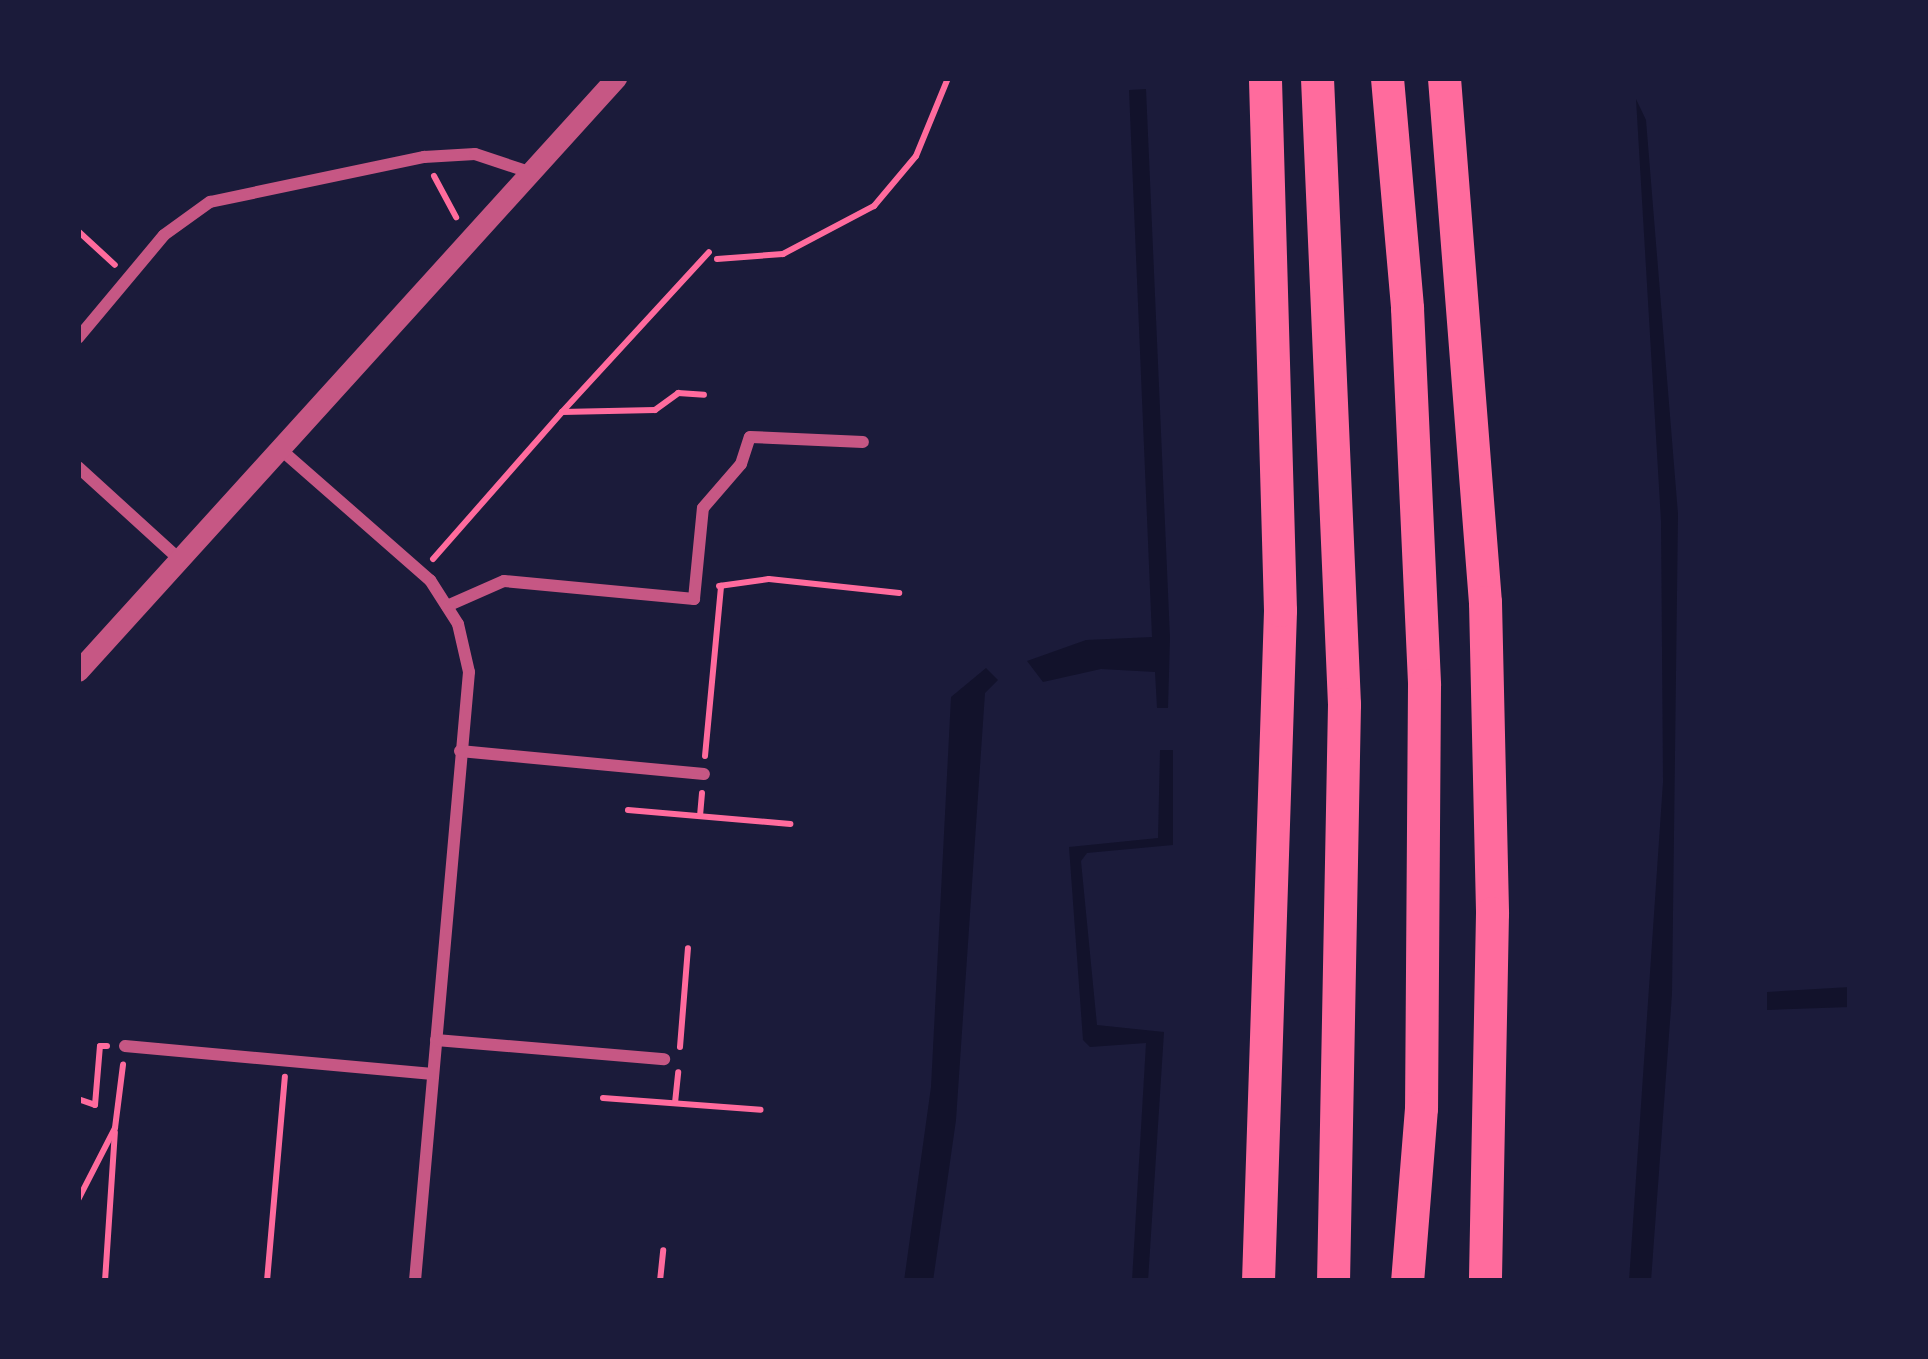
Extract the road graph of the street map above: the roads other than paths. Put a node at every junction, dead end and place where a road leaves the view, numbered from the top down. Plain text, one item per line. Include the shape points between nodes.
1 (616, 78) edge
2 (1265, 78) edge
3 (1317, 78) edge
4 (1387, 78) edge
5 (1444, 78) edge
6 (529, 172) junction
7 (78, 338) edge
8 (862, 442) dead end
9 (278, 448) junction
10 (78, 467) edge
11 (179, 559) junction
12 (447, 606) junction
13 (78, 671) edge
14 (460, 752) junction
15 (704, 774) road end
16 (436, 1040) junction
17 (125, 1046) road end
18 (664, 1059) dead end
19 (433, 1074) junction
20 (415, 1281) edge
21 (1258, 1281) edge
22 (1333, 1281) edge
23 (1407, 1281) edge
24 (1485, 1281) edge

1 - 6 street
2 - 21 highway via 1280,610
3 - 22 highway via 1344,726
4 - 23 highway via 1424,685 1423,1046
5 - 24 highway via 1485,602 1492,936
6 - 7 street via 475,154 424,157 210,202 164,235
6 - 9 street
8 - 12 street via 750,437 741,464 703,508 694,598 504,581
9 - 11 street
9 - 12 street via 430,580
10 - 11 street
11 - 13 street
12 - 14 street via 469,672
14 - 15 street
14 - 16 street
16 - 18 street
16 - 19 street
17 - 19 street
19 - 20 street

